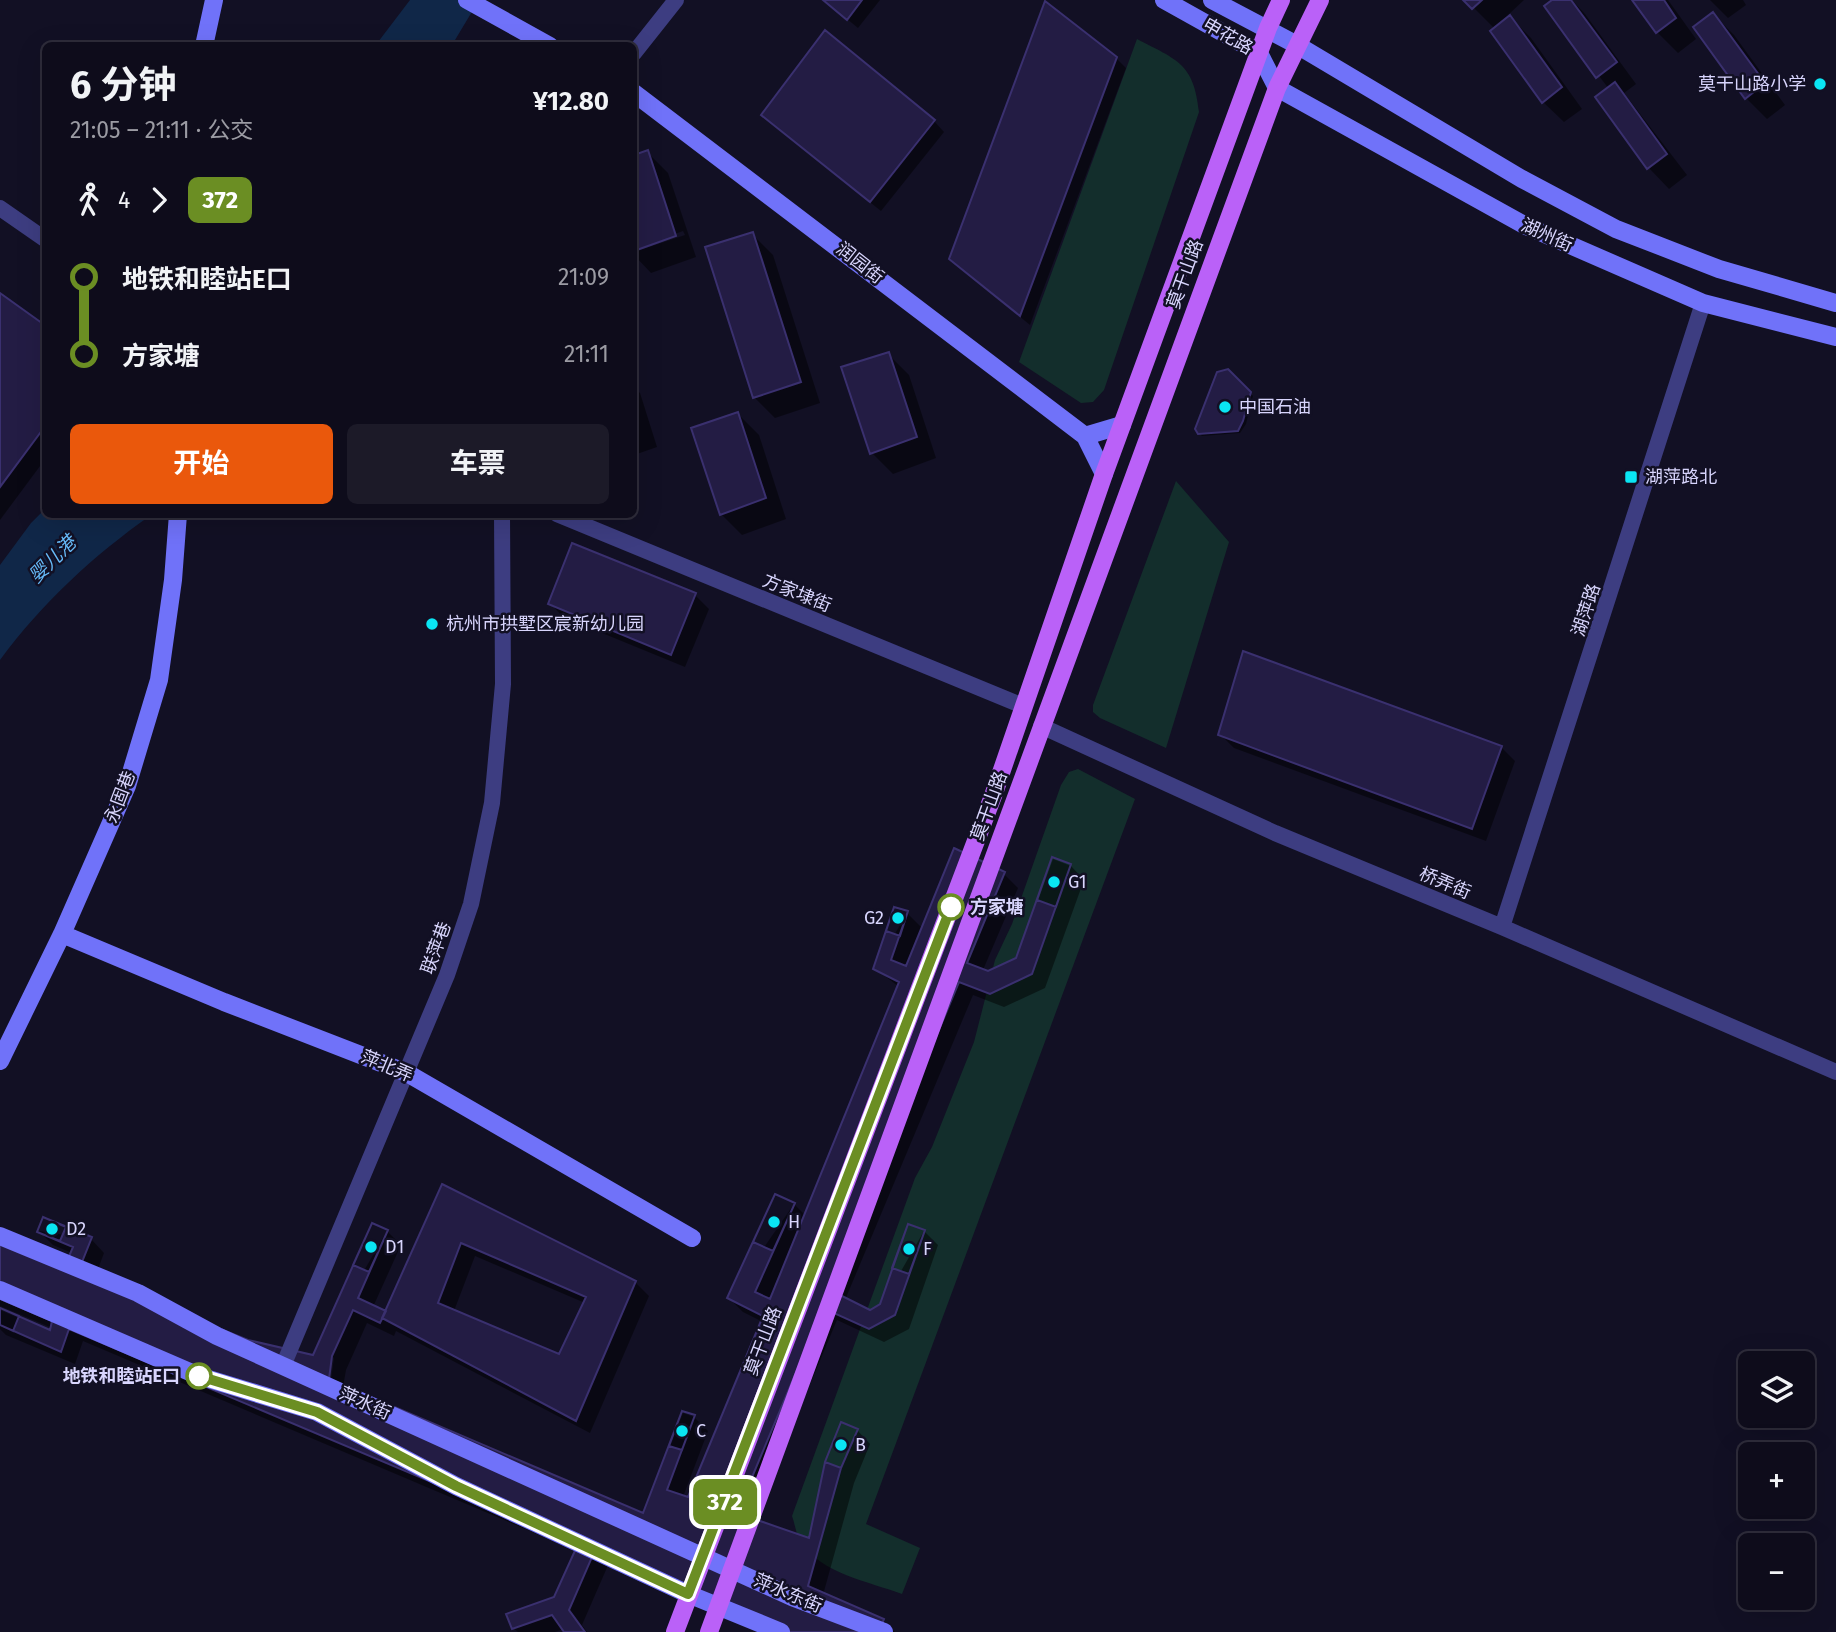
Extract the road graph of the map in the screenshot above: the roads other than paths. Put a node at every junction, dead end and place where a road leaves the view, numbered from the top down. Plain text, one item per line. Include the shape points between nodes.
1 (214, 0) edge
2 (467, 0) edge
3 (676, 0) edge
4 (1164, 0) edge
5 (1212, 0) edge
6 (1281, 0) edge
7 (1320, 0) edge
8 (1268, 28) junction
9 (206, 42) edge
10 (543, 42) edge
11 (1297, 45) junction
12 (637, 49) edge
13 (1259, 53) junction
14 (1277, 88) junction
15 (637, 95) edge
16 (0, 208) edge
17 (42, 237) edge
18 (1703, 303) junction
19 (1836, 303) edge
20 (1836, 337) edge
21 (1122, 425) junction
22 (1085, 436) junction
23 (1104, 474) junction
24 (178, 518) edge
25 (502, 518) edge
26 (567, 518) edge
27 (1023, 706) junction
28 (1041, 726) junction
29 (1502, 927) junction
30 (62, 934) junction
31 (0, 1061) edge
32 (1836, 1072) edge
33 (407, 1073) junction
34 (0, 1236) edge
35 (692, 1238) dead end
36 (0, 1290) edge
37 (284, 1366) junction
38 (704, 1556) junction
39 (731, 1568) junction
40 (688, 1594) junction
41 (719, 1607) junction
42 (675, 1632) edge
43 (709, 1632) edge
44 (781, 1632) edge
45 (884, 1632) edge

1 - 9 main road
2 - 10 main road
3 - 12 street
4 - 13 main road, 申花路
5 - 8 main road, 申花路
6 - 8 main road, 莫干山路
7 - 11 main road, 莫干山路
8 - 11 main road, 申花路
8 - 13 main road, 莫干山路
11 - 14 main road, 莫干山路
11 - 19 main road, 湖州街 via 1522,179 1616,229 1720,269
13 - 14 main road, 申花路
13 - 21 main road, 莫干山路
14 - 18 main road, 湖州街 via 1524,225
14 - 28 main road, 莫干山路
15 - 22 main road, 润园街
16 - 17 street
18 - 20 main road, 湖州街
18 - 29 street, 湖萍路
21 - 22 main road
21 - 23 main road, 莫干山路
22 - 23 main road, 润园街
23 - 27 main road, 莫干山路
24 - 30 main road, 永固巷 via 159,680 127,786
25 - 33 street, 联萍巷 via 503,684 492,803 471,904
26 - 27 street, 方家埭街
27 - 38 main road, 莫干山路 via 993,796
28 - 29 street, 桥弄街 via 1275,833
28 - 39 main road, 莫干山路
29 - 32 street, 桥弄街
30 - 31 main road, 永固巷
30 - 33 main road, 萍北弄
33 - 35 main road, 萍北弄
33 - 37 street, 联萍巷
34 - 37 main road, 萍水街 via 138,1293
36 - 40 main road, 萍水街 via 199,1376 317,1412 456,1486
37 - 38 main road, 萍水街
38 - 39 main road, 萍水街
38 - 40 main road, 莫干山路
39 - 41 main road, 莫干山路
39 - 45 main road, 萍水东街
40 - 41 main road, 萍水街
40 - 42 main road, 莫干山路
41 - 43 main road, 莫干山路
41 - 44 main road

